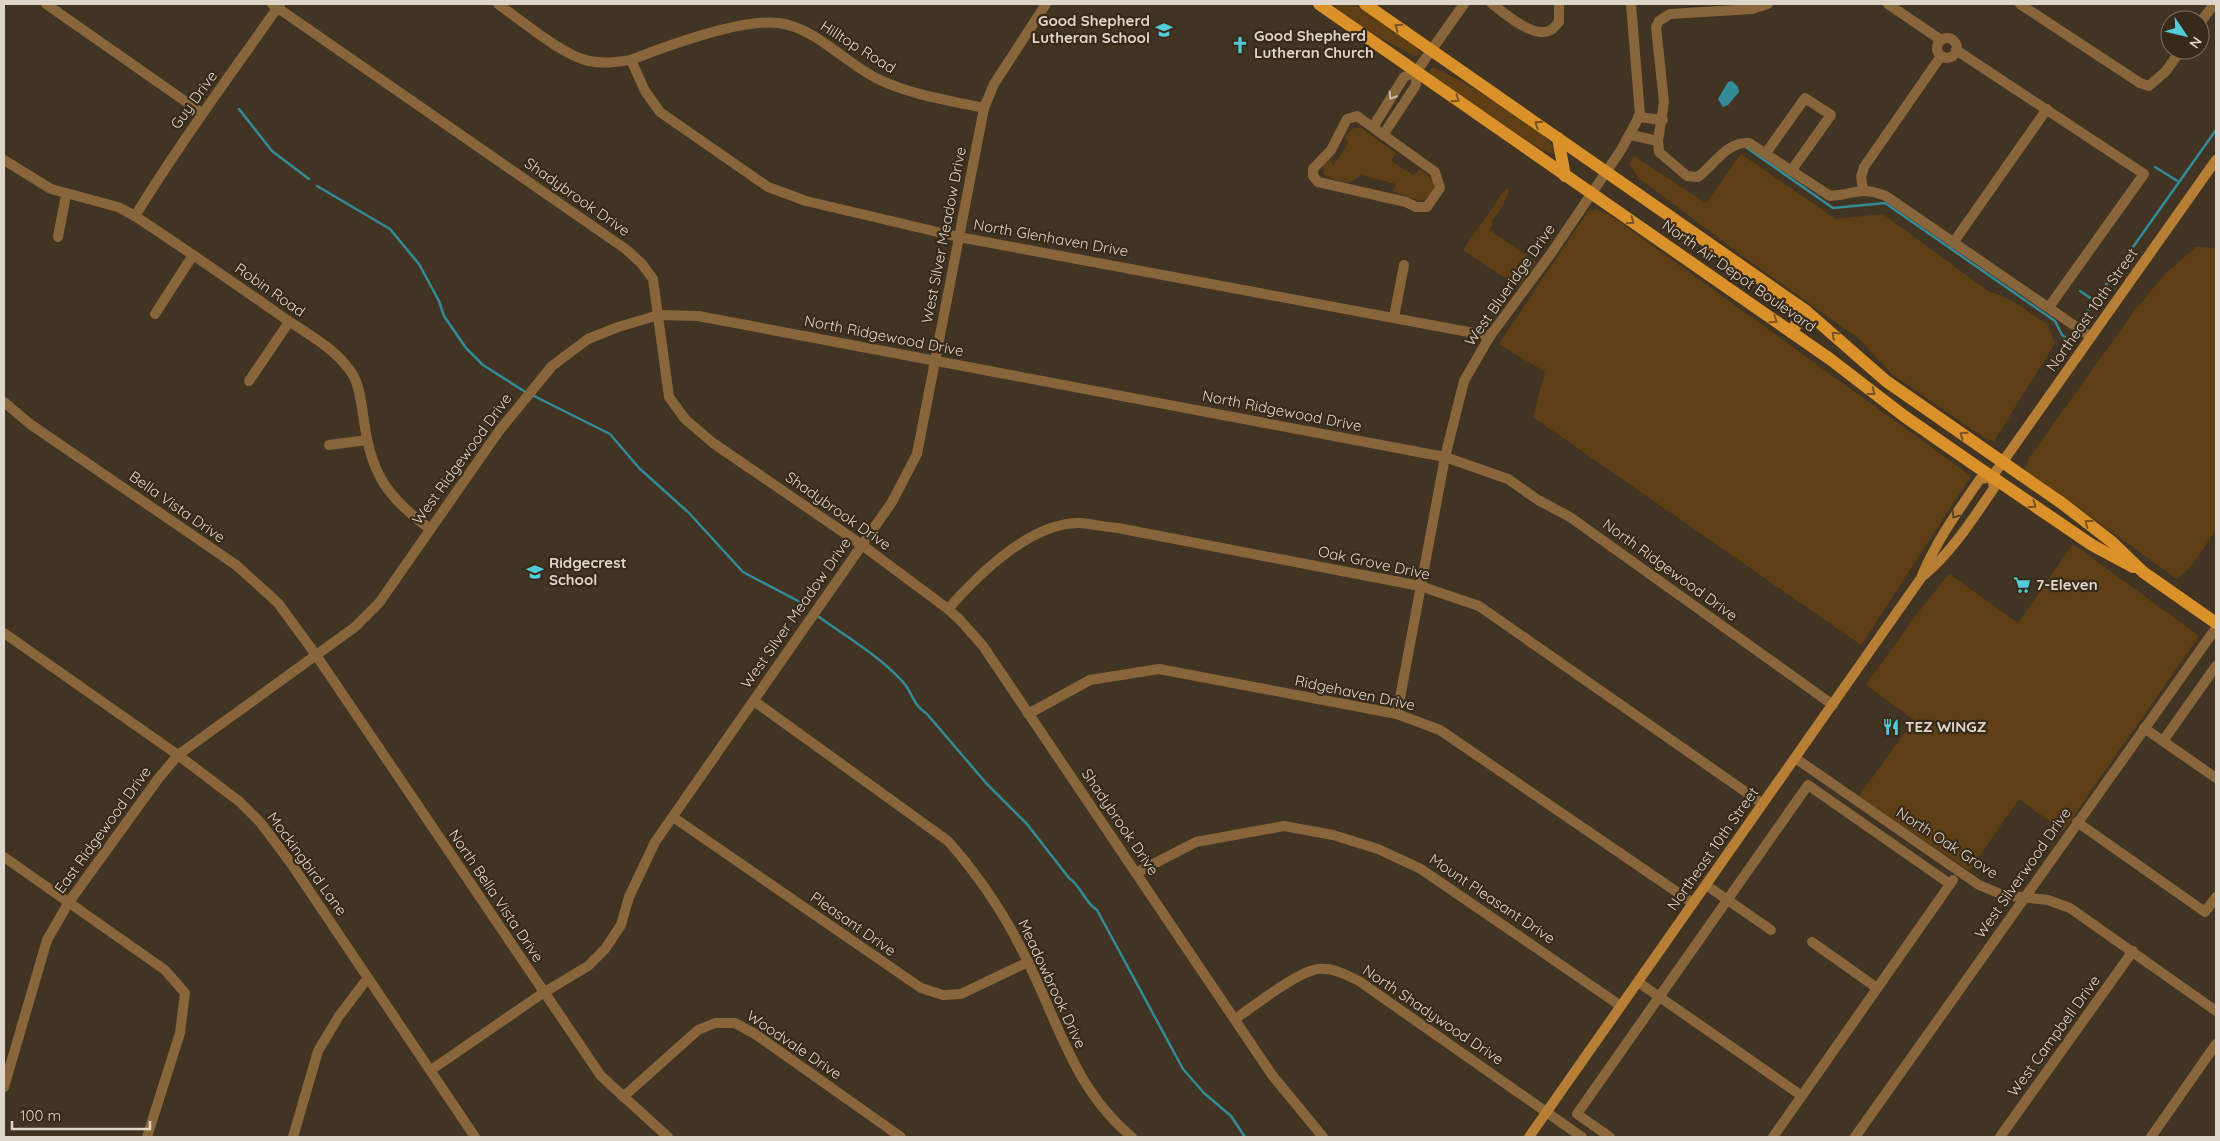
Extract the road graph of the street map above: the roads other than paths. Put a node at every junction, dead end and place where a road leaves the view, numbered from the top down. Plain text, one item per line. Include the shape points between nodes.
1 (46, 4) edge
2 (498, 4) edge
3 (1046, 4) edge
4 (1319, 4) edge
5 (1365, 4) edge
6 (1464, 4) edge
7 (1492, 4) edge
8 (1559, 4) edge
9 (1631, 4) edge
10 (1768, 4) edge
11 (1888, 4) edge
12 (2020, 4) edge
13 (276, 5) edge
14 (1941, 40) junction
15 (1432, 50) junction
16 (1956, 50) junction
17 (1941, 56) junction
18 (631, 60) junction
19 (2173, 60) edge
20 (1416, 72) junction
21 (984, 108) junction
22 (2047, 109) junction
23 (202, 113) junction
24 (1638, 118) junction
25 (1663, 120) junction
26 (1373, 127) junction
27 (1383, 135) junction
28 (1631, 135) junction
29 (1558, 138) junction
30 (1658, 141) junction
31 (1766, 153) junction
32 (4, 160) edge
33 (2216, 160) edge
34 (1790, 170) junction
35 (1606, 171) junction
36 (1565, 176) junction
37 (1863, 189) junction
38 (1591, 193) junction
39 (66, 195) junction
40 (135, 216) junction
41 (959, 236) junction
42 (58, 237) dead end
43 (1953, 243) junction
44 (193, 255) junction
45 (1404, 266) dead end
46 (2049, 307) junction
47 (1806, 311) junction
48 (155, 314) dead end
49 (659, 315) junction
50 (1394, 317) junction
51 (289, 322) junction
52 (1791, 332) junction
53 (1490, 336) junction
54 (2091, 337) junction
55 (935, 362) junction
56 (249, 381) dead end
57 (4, 402) edge
58 (367, 440) junction
59 (329, 445) dead end
60 (1445, 457) junction
61 (2003, 462) junction
62 (1992, 477) junction
63 (430, 529) junction
64 (862, 545) junction
65 (2143, 572) junction
66 (1921, 578) junction
67 (1420, 586) junction
68 (948, 609) junction
69 (2216, 623) edge
70 (2216, 628) edge
71 (4, 633) edge
72 (316, 655) junction
73 (2216, 666) edge
74 (754, 701) junction
75 (1833, 705) junction
76 (1028, 714) junction
77 (1397, 714) junction
78 (2144, 728) junction
79 (2163, 741) junction
80 (178, 755) junction
81 (1795, 758) junction
82 (2216, 778) edge
83 (1763, 804) junction
84 (674, 817) junction
85 (2077, 822) junction
86 (4, 857) edge
87 (1959, 872) junction
88 (1136, 873) junction
89 (1950, 884) junction
90 (1706, 885) junction
91 (2216, 897) edge
92 (2024, 898) junction
93 (1727, 899) junction
94 (69, 902) junction
95 (1693, 903) junction
96 (1771, 930) dead end
97 (1812, 942) dead end
98 (2133, 951) junction
99 (1028, 962) junction
100 (368, 979) junction
101 (1638, 982) junction
102 (1877, 988) junction
103 (543, 993) junction
104 (1660, 996) junction
105 (1621, 1006) junction
106 (2216, 1011) edge
107 (1234, 1019) junction
108 (2216, 1044) edge
109 (431, 1070) junction
110 (4, 1087) edge
111 (1802, 1096) junction
112 (623, 1097) junction
113 (1547, 1112) junction
114 (147, 1137) edge
115 (293, 1137) edge
116 (475, 1137) edge
117 (668, 1137) edge
118 (900, 1137) edge
119 (1132, 1137) edge
120 (1323, 1137) edge
121 (1529, 1137) edge
122 (1582, 1137) edge
123 (1610, 1137) edge
124 (1773, 1137) edge
125 (1855, 1137) edge
126 (2000, 1137) edge
127 (2151, 1137) edge

1 - 23 street
2 - 18 street via 587,60 603,63
3 - 21 street, West Silver Meadow Drive via 994,84
4 - 20 main road, North Air Depot Boulevard
15 -> 5 main road, North Air Depot Boulevard
6 - 15 street
7 - 8 street via 1538,32 1550,31 1559,22
9 - 24 street, West Blueridge Drive via 1639,86
10 - 25 street via 1670,14 1659,21 1656,27
11 - 14 street
12 - 19 street via 2140,84 2149,86
13 - 23 street, Guy Drive via 234,72
13 - 49 street, Shadybrook Drive via 627,250 653,279
14 - 16 street via 1952,40
14 - 17 street via 1937,49
15 - 20 street
29 -> 15 main road, North Air Depot Boulevard
16 - 17 street via 1952,57
16 - 22 street
17 - 37 street via 1864,167 1861,177
18 - 21 street, Hilltop Road via 711,34 778,23 804,31 850,63 904,91
18 - 41 street, North Glenhaven Drive via 660,112 768,187 821,205
20 -> 26 street via 1404,77
20 - 27 street via 1416,85
20 -> 36 main road, North Air Depot Boulevard
21 - 41 street, West Silver Meadow Drive
22 - 43 street
22 - 46 street via 2144,174
23 - 40 street, Guy Drive
24 - 25 street
24 - 28 street, West Blueridge Drive
25 - 30 street
26 - 27 street
26 - 27 street via 1357,116 1347,119 1331,150 1313,169 1313,176 1326,185 1416,207 1428,207 1440,188 1435,172
28 - 30 street
28 - 35 street, West Blueridge Drive
29 - 35 main road, North Air Depot Boulevard
29 - 36 main road
30 - 31 street via 1659,152 1687,176 1698,177 1728,148 1740,142 1749,143
31 - 34 street
31 - 34 street via 1806,98 1830,115
32 - 39 street, Robin Road via 27,176
33 - 54 main road, Northeast 10th Street
34 - 37 street via 1830,196
35 - 38 street, West Blueridge Drive
35 - 47 main road, North Air Depot Boulevard
36 - 38 main road, North Air Depot Boulevard
37 - 43 street via 1886,196
38 -> 52 main road, North Air Depot Boulevard
38 - 53 street, West Blueridge Drive
39 - 40 street, Robin Road via 99,201
39 - 42 street
40 - 44 street, Robin Road
41 - 50 street, North Glenhaven Drive
41 - 55 street, West Silver Meadow Drive
43 - 46 street
44 - 48 street
44 - 51 street, Robin Road
45 - 50 street
46 - 54 street
47 - 52 main road
61 -> 47 main road, North Air Depot Boulevard via 1886,381
49 - 55 street, North Ridgewood Drive via 698,316
49 - 63 street, West Ridgewood Drive via 588,339 552,366 523,400
49 - 64 street, Shadybrook Drive via 669,397 686,419 713,443
50 - 53 street, North Glenhaven Drive
51 - 56 street
51 - 58 street, Robin Road via 326,345 353,376
52 -> 62 main road, North Air Depot Boulevard
53 - 60 street, West Blueridge Drive via 1464,381
54 - 61 main road, Northeast 10th Street
55 - 60 street, North Ridgewood Drive
55 - 64 street, West Silver Meadow Drive via 917,454 892,502
57 - 72 street, Bella Vista Drive via 30,424 236,565 278,603
58 - 59 street
58 - 63 street, Robin Road via 379,475 390,494
60 - 67 street, West Blueridge Drive
60 - 75 street, North Ridgewood Drive via 1508,479 1570,518
61 - 62 main road, Northeast 10th Street
65 -> 61 main road, North Air Depot Boulevard via 2094,528
62 -> 65 main road, North Air Depot Boulevard via 2098,549
62 - 66 main road, Northeast 10th Street via 1994,488 1954,546
62 -> 66 main road, Northeast 10th Street via 1980,479 1943,532
63 - 72 street, West Ridgewood Drive via 379,603
64 - 68 street, Shadybrook Drive
64 - 74 street, West Silver Meadow Drive
65 - 69 main road, North Air Depot Boulevard
66 - 75 main road, Northeast 10th Street
67 - 68 street, Oak Grove Drive via 1078,523 1033,536 973,581
67 - 77 street, West Blueridge Drive
67 - 83 street, Oak Grove Drive via 1479,606
68 - 76 street, Shadybrook Drive via 983,646
70 - 78 street, West Silverwood Drive
71 - 80 street, Mockingbird Lane
72 - 80 street, East Ridgewood Drive
72 - 103 street, North Bella Vista Drive
73 - 79 street
74 - 84 street, West Silver Meadow Drive
74 - 99 street, Meadowbrook Drive via 948,841 969,865 1010,927
75 - 81 main road, Northeast 10th Street
76 - 77 street, Ridgehaven Drive via 1090,680 1159,669
76 - 88 street, Shadybrook Drive
77 - 95 street, Ridgehaven Drive via 1440,730
78 - 79 street
78 - 85 street, West Silverwood Drive
79 - 82 street
80 - 94 street, East Ridgewood Drive
80 - 100 street, Mockingbird Lane via 240,802 260,822
81 - 83 main road, Northeast 10th Street
81 - 87 street, North Oak Grove
83 - 90 main road, Northeast 10th Street
84 - 99 street, Pleasant Drive via 921,988 943,995 961,994
84 - 103 street, West Silver Meadow Drive via 655,842 629,897 621,925 605,949 588,966
85 - 91 street via 2205,912
85 - 92 street, West Silverwood Drive
86 - 94 street
87 - 89 street
87 - 92 street, North Oak Grove via 2003,895
88 - 105 street, Mount Pleasant Drive via 1196,842 1284,826 1333,835 1378,849 1421,869
88 - 107 street, Shadybrook Drive
89 - 93 street via 1808,785
89 - 102 street
90 - 93 street
90 - 95 main road, Northeast 10th Street
92 - 98 street, North Oak Grove via 2048,900 2070,908
92 - 125 street, West Silverwood Drive
93 - 96 street
93 - 104 street
94 - 110 street, East Ridgewood Drive via 47,940
94 - 114 street via 165,970 185,993 180,1033
95 - 101 main road, Northeast 10th Street
97 - 102 street
98 - 106 street, North Oak Grove
98 - 126 street, West Campbell Drive
99 - 119 street, Meadowbrook Drive via 1069,1056 1095,1100
100 - 109 street, Mockingbird Lane
100 - 115 street via 339,1016 318,1051
101 - 104 street
101 - 105 main road, Northeast 10th Street
102 - 111 street
103 - 109 street, West Silver Meadow Drive
103 - 112 street, North Bella Vista Drive via 601,1076
104 - 111 street
104 - 123 street via 1577,1114
105 - 113 main road, Northeast 10th Street
107 - 113 street, North Shadywood Drive via 1300,975 1318,969 1336,970 1359,981
107 - 120 street, Shadybrook Drive via 1272,1075
108 - 127 street
109 - 116 street, Mockingbird Lane
111 - 124 street
112 - 117 street, North Bella Vista Drive
112 - 118 street, Woodvale Drive via 698,1030 715,1023 735,1023
113 - 121 main road, Northeast 10th Street
113 - 122 street, North Shadywood Drive

